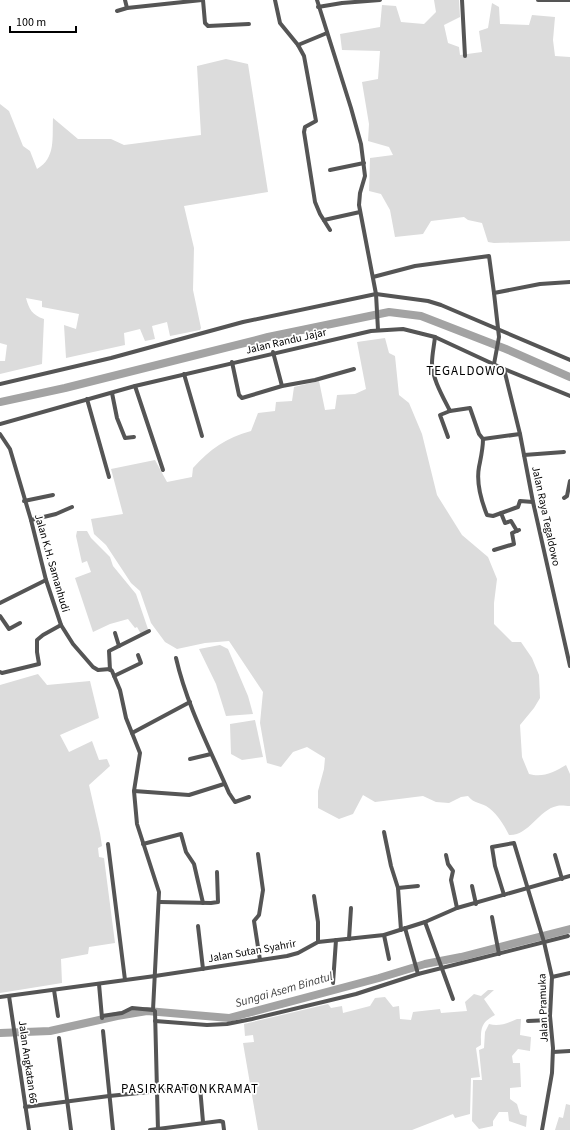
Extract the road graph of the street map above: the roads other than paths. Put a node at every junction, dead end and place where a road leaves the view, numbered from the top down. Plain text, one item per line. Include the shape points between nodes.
1 (125, 0) edge
2 (203, 0) edge
3 (275, 0) edge
4 (316, 0) edge
5 (380, 0) edge
6 (462, 0) edge
7 (538, 0) edge
8 (570, 0) edge
9 (151, 2) edge
10 (318, 7) junction
11 (127, 8) junction
12 (117, 11) dead end
13 (249, 24) dead end
14 (327, 33) junction
15 (298, 45) junction
16 (465, 56) dead end
17 (364, 163) junction
18 (330, 170) dead end
19 (360, 212) junction
20 (324, 220) junction
21 (330, 230) dead end
22 (373, 278) junction
23 (570, 282) edge
24 (494, 293) junction
25 (376, 294) junction
26 (378, 330) junction
27 (498, 331) junction
28 (435, 337) junction
29 (274, 355) junction
30 (570, 360) edge
31 (494, 364) junction
32 (233, 365) junction
33 (354, 369) dead end
34 (504, 369) junction
35 (185, 378) junction
36 (0, 384) edge
37 (135, 386) junction
38 (282, 386) junction
39 (113, 396) junction
40 (570, 396) edge
41 (88, 403) junction
42 (450, 411) junction
43 (0, 424) edge
44 (0, 434) edge
45 (520, 434) junction
46 (202, 436) dead end
47 (134, 437) dead end
48 (448, 437) dead end
49 (483, 439) junction
50 (564, 452) dead end
51 (524, 455) junction
52 (163, 470) dead end
53 (109, 477) dead end
54 (570, 481) edge
55 (53, 495) dead end
56 (564, 498) dead end
57 (24, 501) junction
58 (533, 502) junction
59 (72, 507) dead end
60 (502, 514) junction
61 (31, 520) junction
62 (494, 550) dead end
63 (46, 580) junction
64 (0, 603) edge
65 (0, 616) edge
66 (20, 623) dead end
67 (61, 625) junction
68 (149, 632) dead end
69 (115, 633) dead end
70 (120, 646) junction
71 (138, 655) dead end
72 (176, 658) dead end
73 (570, 666) edge
74 (110, 670) junction
75 (0, 672) edge
76 (114, 676) junction
77 (190, 702) junction
78 (132, 733) junction
79 (211, 754) junction
80 (190, 759) dead end
81 (224, 784) junction
82 (134, 791) junction
83 (249, 797) dead end
84 (384, 832) dead end
85 (108, 844) dead end
86 (143, 844) junction
87 (258, 854) dead end
88 (446, 855) dead end
89 (555, 855) dead end
90 (217, 872) dead end
91 (570, 876) edge
92 (562, 879) junction
93 (418, 886) dead end
94 (472, 886) dead end
95 (398, 888) junction
96 (528, 888) junction
97 (504, 895) junction
98 (314, 896) dead end
99 (160, 902) junction
100 (203, 903) junction
101 (476, 904) junction
102 (351, 908) dead end
103 (457, 908) junction
104 (492, 916) dead end
105 (425, 922) junction
106 (198, 926) dead end
107 (403, 929) junction
108 (384, 935) junction
109 (568, 936) dead end
110 (349, 939) junction
111 (336, 940) junction
112 (318, 942) junction
113 (544, 942) junction
114 (499, 954) junction
115 (389, 959) dead end
116 (260, 960) junction
117 (203, 969) junction
118 (442, 969) junction
119 (418, 973) junction
120 (570, 973) edge
121 (155, 976) junction
122 (552, 977) junction
123 (125, 980) junction
124 (333, 983) dead end
125 (99, 984) junction
126 (54, 990) junction
127 (9, 996) junction
128 (0, 997) edge
129 (453, 999) dead end
130 (154, 1010) junction
131 (58, 1016) dead end
132 (155, 1020) junction
133 (550, 1020) junction
134 (528, 1021) dead end
135 (103, 1031) dead end
136 (59, 1038) dead end
137 (570, 1051) edge
138 (553, 1052) junction
139 (156, 1091) junction
140 (109, 1096) junction
141 (67, 1102) junction
142 (25, 1107) junction
143 (203, 1122) junction
144 (158, 1129) edge
145 (29, 1130) edge
146 (71, 1130) edge
147 (113, 1130) edge
148 (150, 1130) edge
149 (224, 1130) edge
150 (542, 1130) edge

1 - 11 street
2 - 9 street
2 - 13 street via 208,26
3 - 15 street via 280,23
4 - 10 street
5 - 10 street
6 - 16 street
7 - 8 street
9 - 11 street
10 - 14 street
11 - 12 street
14 - 15 street
14 - 17 street via 352,108
15 - 20 street via 304,56 316,121 305,127 304,132 315,202
17 - 18 street
17 - 19 street via 364,181 359,197
19 - 20 street
19 - 22 street
20 - 21 street
22 - 24 street via 415,266 488,256
22 - 25 street
23 - 24 street via 540,284
24 - 27 street
25 - 26 street
25 - 27 street via 441,305
25 - 36 street via 250,321
26 - 28 street, Jalan Randu Jajar via 403,329
26 - 29 street, Jalan Randu Jajar
27 - 30 street
27 - 31 street
28 - 31 street, Jalan Randu Jajar
28 - 42 street via 432,363 434,375
29 - 32 street, Jalan Randu Jajar
29 - 38 street
31 - 34 street, Jalan Randu Jajar
32 - 35 street, Jalan Randu Jajar
32 - 38 street via 241,398
33 - 38 street
34 - 40 street, Jalan Randu Jajar
34 - 45 street, Jalan Raya Tegaldowo
35 - 37 street, Jalan Randu Jajar
35 - 46 street
37 - 39 street, Jalan Randu Jajar
37 - 52 street
39 - 41 street, Jalan Randu Jajar
39 - 47 street via 117,418 126,438
41 - 43 street, Jalan Randu Jajar
41 - 53 street
42 - 48 street via 440,415
42 - 49 street via 470,408
44 - 57 street, Jalan K.H. Samanhudi via 10,449
45 - 49 street
45 - 51 street, Jalan Raya Tegaldowo
49 - 60 street via 479,472 481,499 489,516
50 - 51 street
51 - 58 street, Jalan Raya Tegaldowo
54 - 56 street via 567,496
55 - 57 street
57 - 61 street, Jalan K.H. Samanhudi
58 - 60 street via 520,501 518,507
58 - 73 street, Jalan Raya Tegaldowo
59 - 61 street
60 - 62 street via 505,523 512,521 518,531 512,533 514,544
61 - 63 street, Jalan K.H. Samanhudi
63 - 64 street
63 - 67 street, Jalan K.H. Samanhudi
65 - 66 street via 8,629
67 - 74 street, Jalan K.H. Samanhudi via 92,667
67 - 75 street via 37,640 39,664 2,674
68 - 70 street
69 - 70 street
70 - 74 street via 109,651
71 - 76 street via 141,663
72 - 77 street
74 - 76 street
76 - 78 street
77 - 78 street
77 - 79 street
78 - 82 street via 139,749 140,761
79 - 80 street
79 - 81 street
81 - 82 street via 189,795
81 - 83 street via 234,802
82 - 86 street via 137,824
84 - 95 street
85 - 123 street
86 - 99 street via 157,882
86 - 100 street via 181,834 186,852 194,864
87 - 116 street via 263,892 259,915 254,921
88 - 103 street via 452,871 451,880
89 - 92 street
90 - 100 street via 219,901
91 - 92 street, Jalan Sutan Syahrir
92 - 96 street, Jalan Sutan Syahrir
93 - 95 street
94 - 101 street
95 - 107 street
96 - 97 street, Jalan Sutan Syahrir
96 - 97 street, Jalan Pramuka via 515,844 492,847
96 - 113 street, Jalan Pramuka
97 - 101 street, Jalan Sutan Syahrir
98 - 112 street
99 - 100 street
99 - 121 street via 156,928
101 - 103 street, Jalan Sutan Syahrir
102 - 110 street
103 - 105 street, Jalan Sutan Syahrir
104 - 114 street
105 - 107 street, Jalan Sutan Syahrir
105 - 118 street
106 - 117 street
107 - 108 street, Jalan Sutan Syahrir
107 - 119 street
108 - 110 street, Jalan Sutan Syahrir
108 - 115 street
109 - 113 street
110 - 111 street, Jalan Sutan Syahrir
111 - 112 street, Jalan Sutan Syahrir
111 - 124 street
112 - 116 street, Jalan Sutan Syahrir via 295,954
113 - 114 street
113 - 122 street, Jalan Pramuka
114 - 118 street
116 - 117 street, Jalan Sutan Syahrir
117 - 121 street, Jalan Sutan Syahrir
118 - 119 street
118 - 129 street
119 - 132 street via 356,994 238,1022 207,1025
120 - 122 street
121 - 123 street, Jalan Sutan Syahrir
121 - 130 street
122 - 133 street, Jalan Pramuka
123 - 125 street, Jalan Sutan Syahrir
125 - 126 street, Jalan Sutan Syahrir
125 - 130 street via 102,1017 132,1008
126 - 127 street, Jalan Sutan Syahrir
126 - 131 street
127 - 128 street, Jalan Sutan Syahrir
127 - 142 street, Jalan Angkatan 66
130 - 132 street
132 - 139 street
133 - 134 street
133 - 138 street, Jalan Pramuka
135 - 140 street
136 - 141 street
137 - 138 street
138 - 150 street, Jalan Pramuka via 551,1089
139 - 140 street
139 - 143 street via 200,1087
139 - 144 street
140 - 141 street
140 - 147 street
141 - 142 street
141 - 146 street
142 - 145 street, Jalan Angkatan 66
143 - 144 street
143 - 149 street via 222,1122
144 - 148 street

